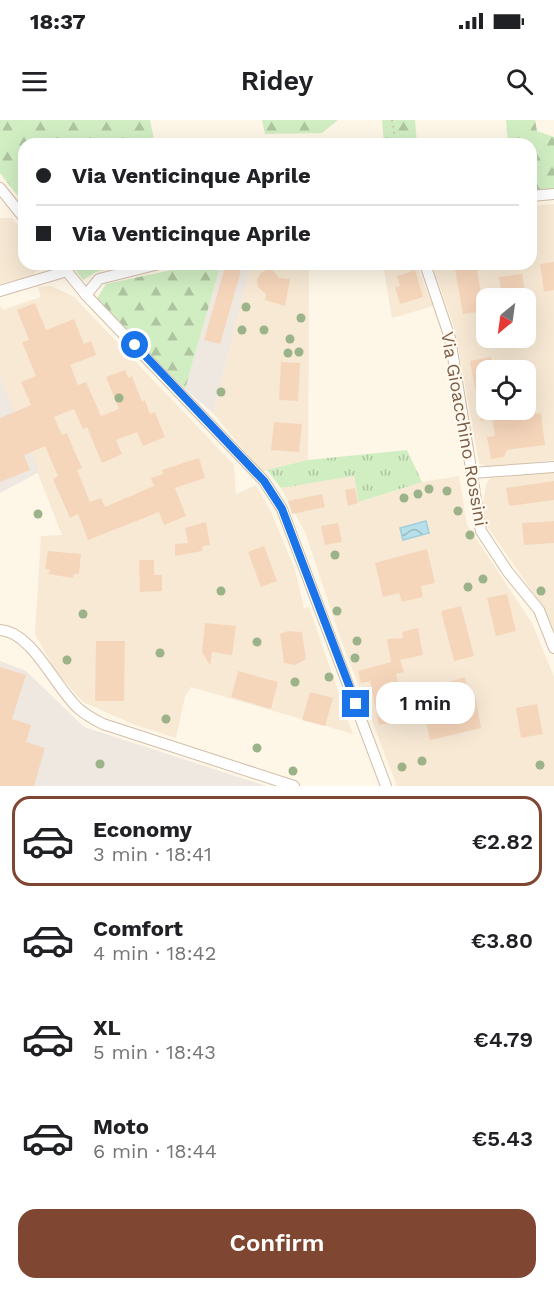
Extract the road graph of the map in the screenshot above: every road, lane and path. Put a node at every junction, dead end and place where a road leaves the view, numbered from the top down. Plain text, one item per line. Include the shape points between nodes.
1 (392, 120) edge
2 (395, 138) edge
3 (0, 188) edge
4 (554, 194) edge
5 (537, 195) edge
6 (18, 210) edge
7 (56, 270) edge
8 (66, 270) edge
9 (135, 270) edge
10 (427, 270) edge
11 (0, 291) edge
12 (86, 295) junction
13 (554, 467) edge
14 (472, 473) junction
15 (0, 630) edge
16 (554, 648) edge
17 (383, 784) edge
18 (294, 786) edge

1 - 2 path
3 - 6 street
4 - 5 street
7 - 11 street
8 - 12 street
9 - 12 street via 99,279
10 - 14 street, Via Gioacchino Rossini via 450,338
12 - 17 street via 255,471 282,509
13 - 14 street
14 - 16 street, Via Gioacchino Rossini via 482,531 539,610
15 - 18 street via 19,637 32,648 57,686 80,710 103,724

